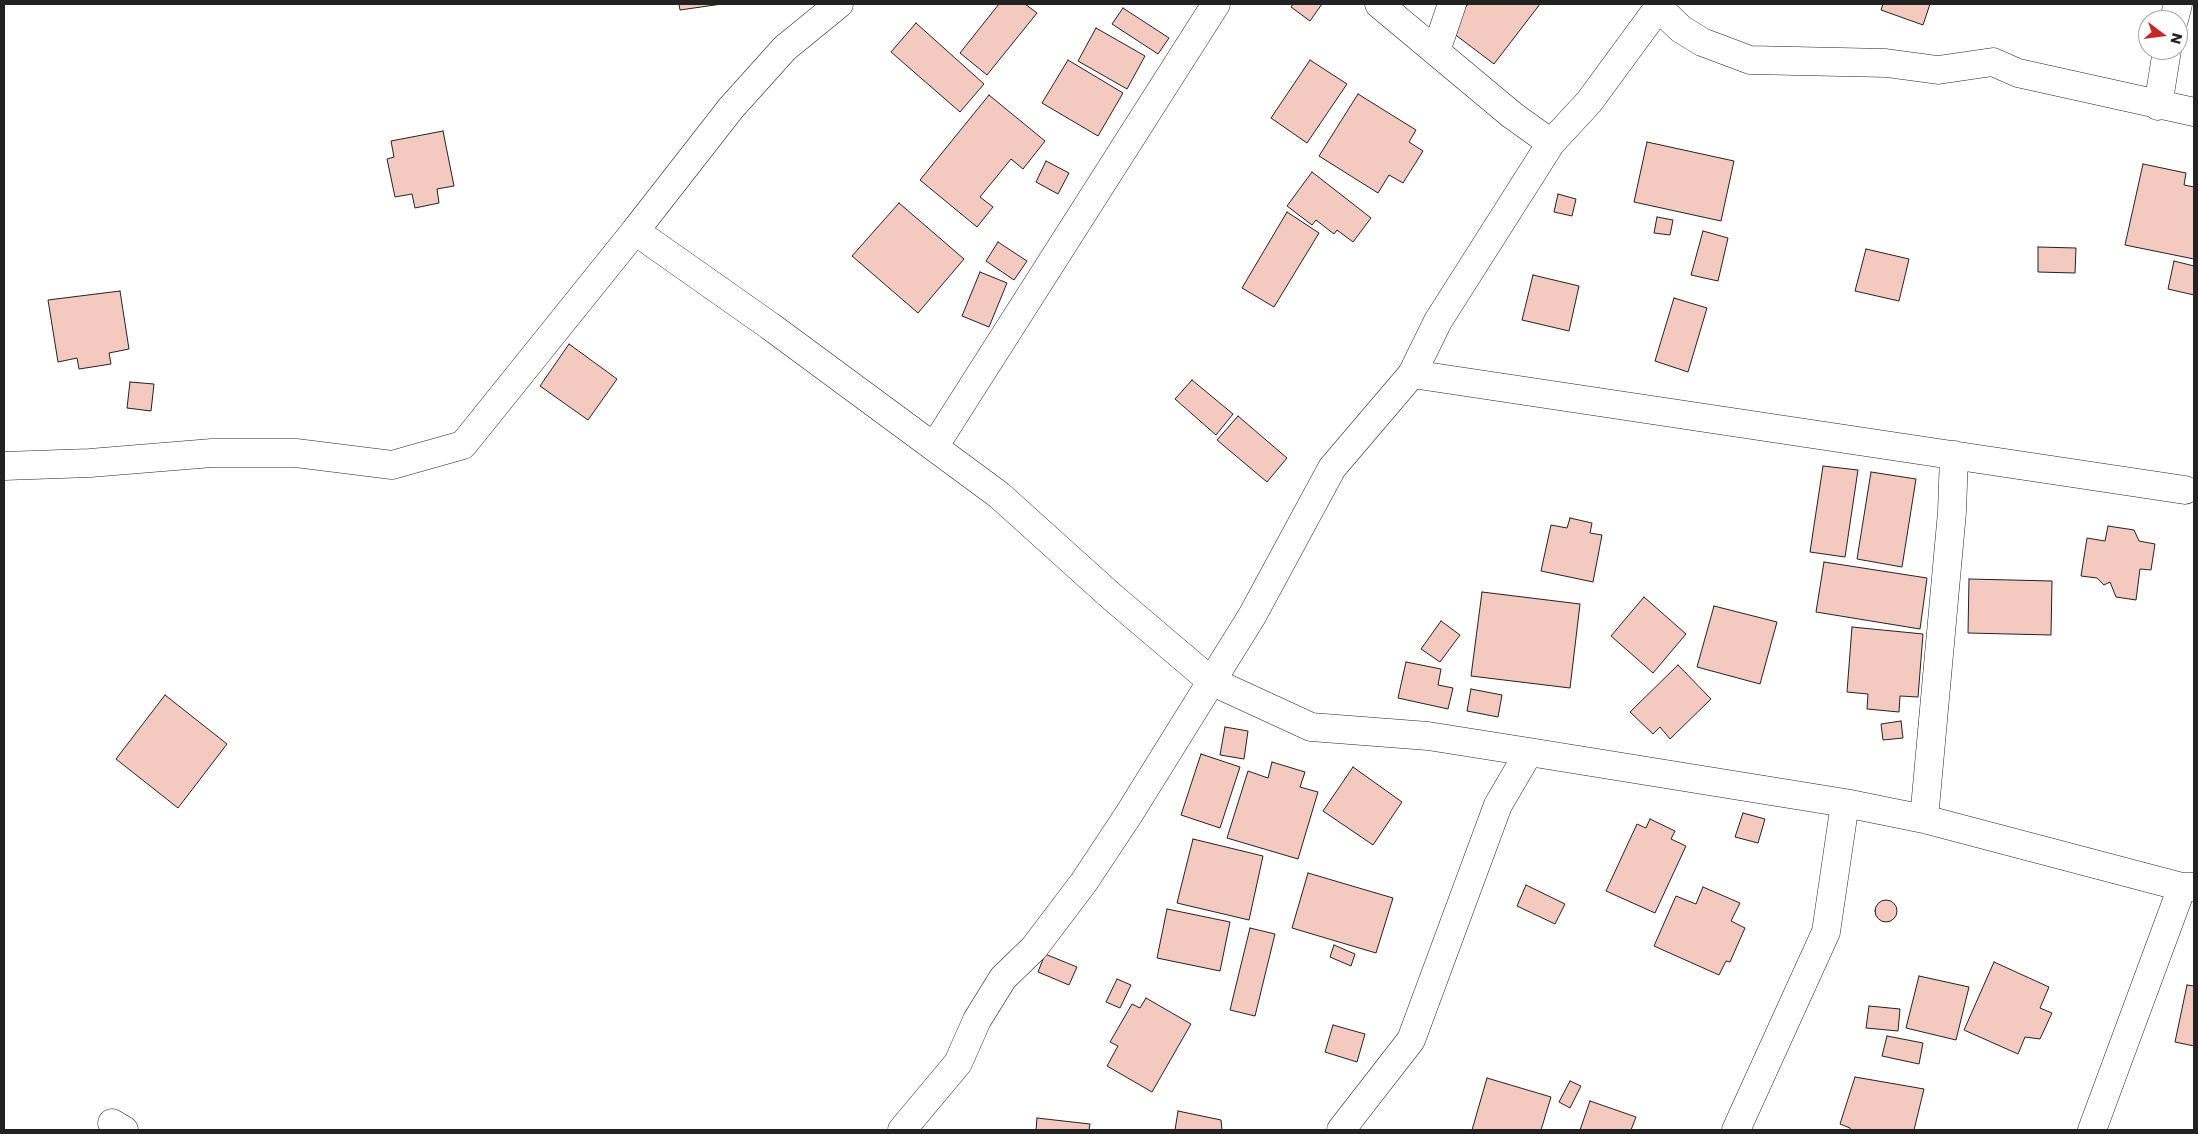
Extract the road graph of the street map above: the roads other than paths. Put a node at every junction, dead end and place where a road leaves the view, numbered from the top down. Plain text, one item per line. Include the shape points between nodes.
1 (839, 4) edge
2 (1216, 4) edge
3 (1379, 4) edge
4 (1452, 4) edge
5 (1660, 6) edge
6 (1436, 52) junction
7 (2165, 60) edge
8 (2158, 106) junction
9 (2194, 112) edge
10 (1551, 143) junction
11 (635, 231) junction
12 (1412, 374) junction
13 (934, 447) junction
14 (1954, 456) junction
15 (4, 466) edge
16 (2185, 490) dead end
17 (1211, 681) junction
18 (1529, 752) junction
19 (1845, 803) junction
20 (1924, 819) junction
21 (2188, 887) edge
22 (902, 1130) edge
23 (1341, 1130) edge
24 (1736, 1130) edge
25 (2092, 1130) edge

1 - 11 street via 785,48 731,108
2 - 13 street
3 - 6 street
4 - 6 street
5 - 8 street via 1702,42 1750,60 1886,63 1938,70 1993,62 2018,73
5 - 10 street via 1589,102
6 - 10 street via 1512,116
7 - 8 street
8 - 9 street
10 - 12 street via 1438,321
11 - 13 street
11 - 15 street via 463,444 392,465 296,453 212,453 90,464
12 - 14 street
12 - 17 street via 1332,468 1252,616
13 - 17 street via 998,495
14 - 16 street
14 - 20 street via 1952,512
17 - 18 street via 1311,727 1428,736
17 - 22 street via 1084,882 1034,948 1003,978 977,1020 958,1064
18 - 19 street
18 - 23 street via 1498,805 1411,1040
19 - 20 street
19 - 24 street via 1826,932
20 - 21 street
21 - 25 street

